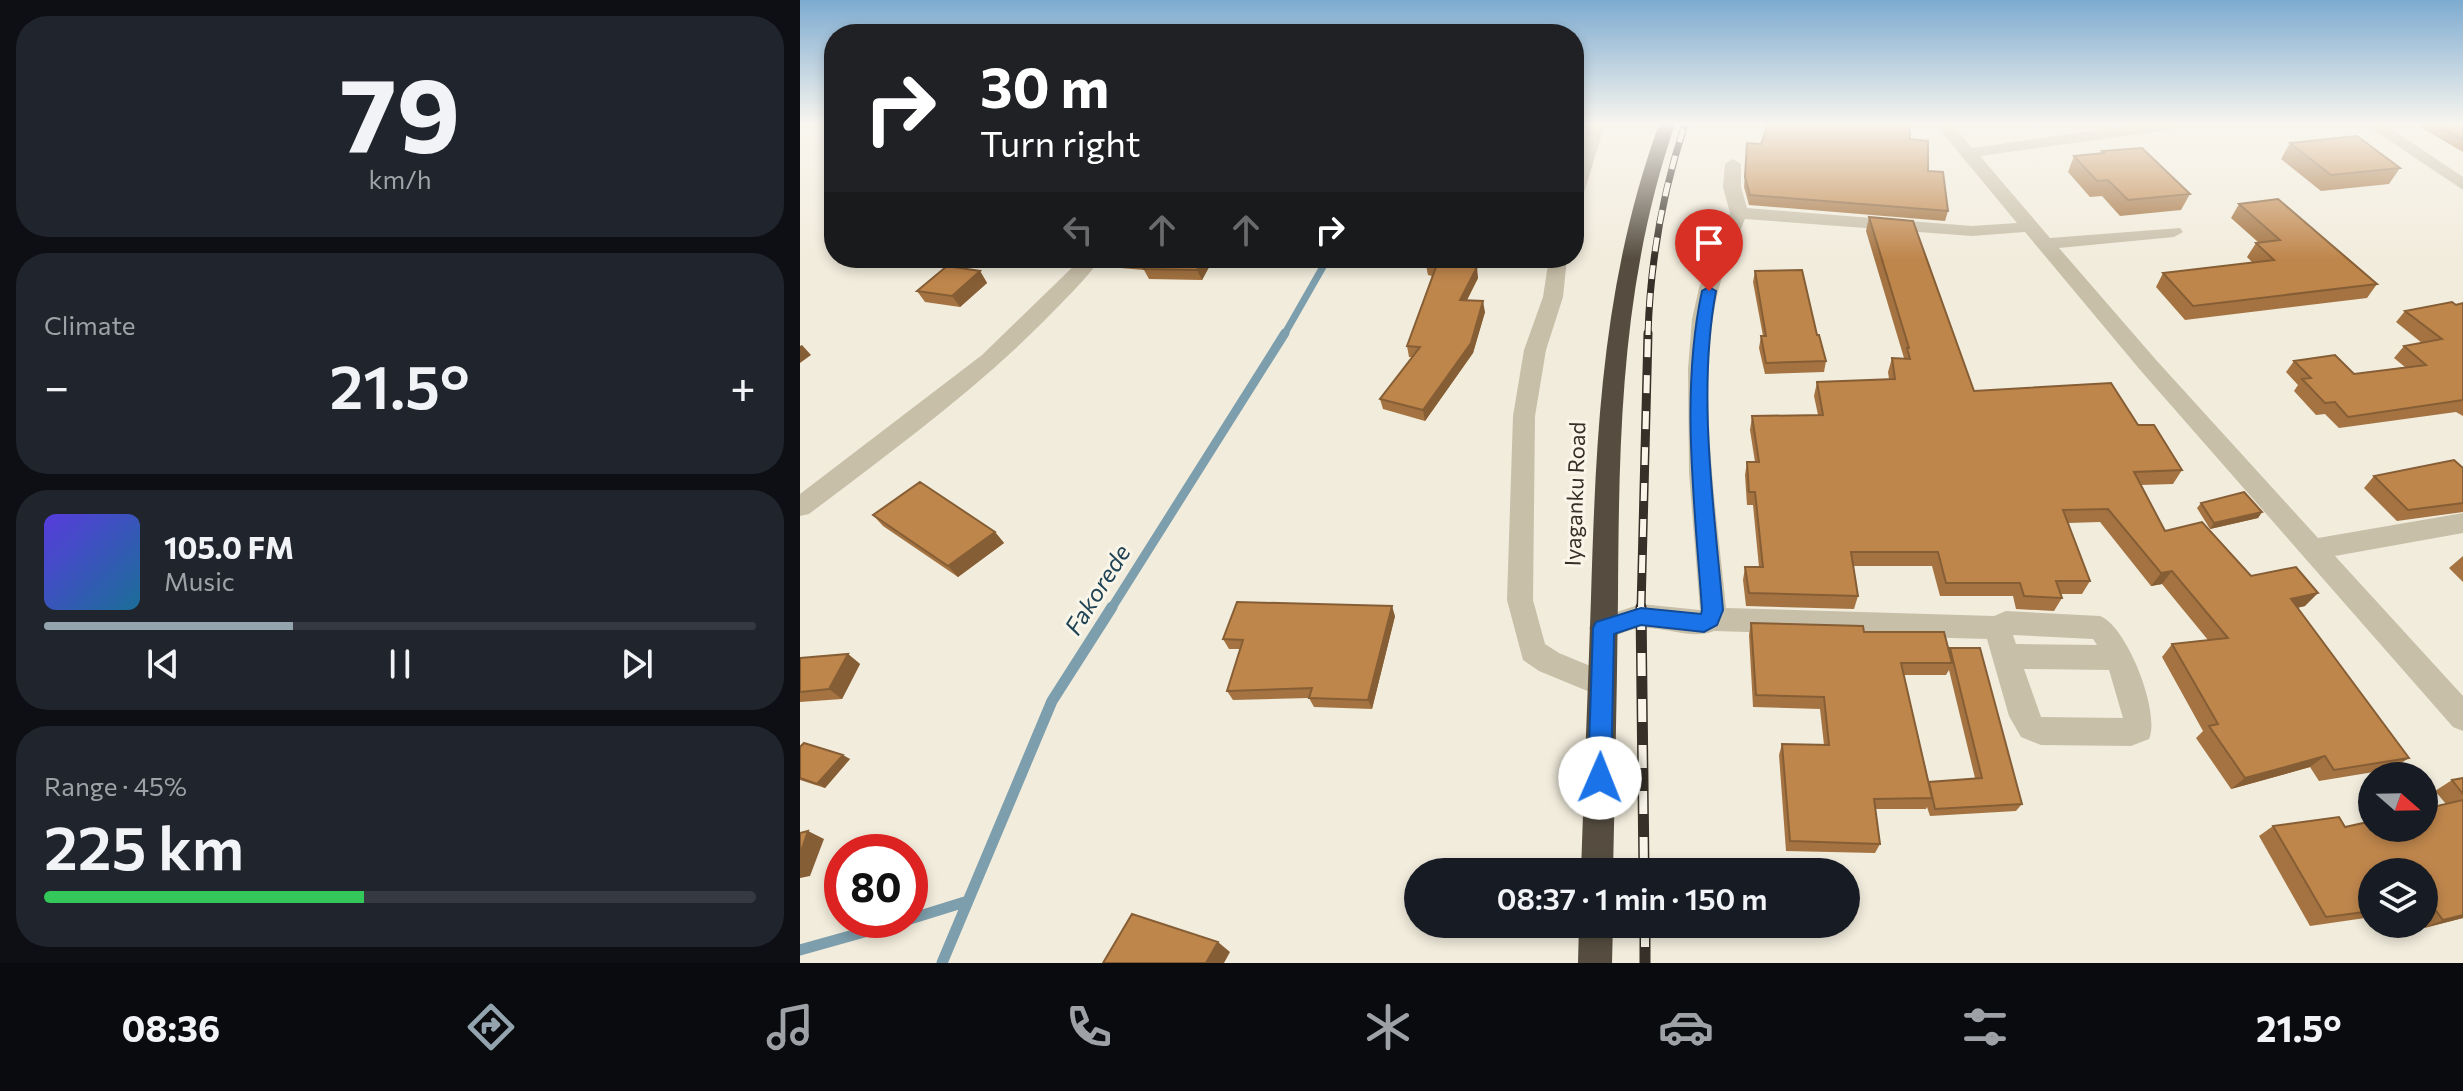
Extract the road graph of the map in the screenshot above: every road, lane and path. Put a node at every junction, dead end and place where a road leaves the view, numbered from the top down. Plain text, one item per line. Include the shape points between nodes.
1 (1652, 169) edge
2 (1733, 169) edge
3 (1983, 169) edge
4 (2439, 169) edge
5 (2463, 185) edge
6 (1739, 213) junction
7 (2031, 226) junction
8 (2174, 232) dead end
9 (2047, 244) junction
10 (1083, 268) edge
11 (1557, 268) edge
12 (800, 507) edge
13 (2463, 523) edge
14 (2314, 549) junction
15 (1710, 619) junction
16 (1603, 628) junction
17 (1997, 628) junction
18 (2004, 656) junction
19 (2117, 658) junction
20 (1602, 684) junction
21 (2463, 717) edge
22 (1597, 858) edge
23 (1596, 938) edge
24 (1595, 963) edge

1 - 16 highway, Iyaganku Road via 1628,259 1610,387
2 - 6 street
3 - 7 street
4 - 5 street
6 - 7 street via 1972,231
6 - 15 street via 1721,250 1700,334
7 - 9 street
8 - 9 street
9 - 14 street
10 - 12 street via 1021,334 933,409
11 - 20 street via 1524,416 1520,600 1533,651
13 - 14 street
14 - 21 street
15 - 16 street via 1694,624 1641,616
15 - 17 street
16 - 20 highway, Iyaganku Road
17 - 18 street
17 - 19 street via 2006,623 2100,628
18 - 19 street
18 - 19 street via 2031,727 2131,732 2139,729 2139,716
20 - 22 highway, Iyaganku Road
23 - 24 highway

